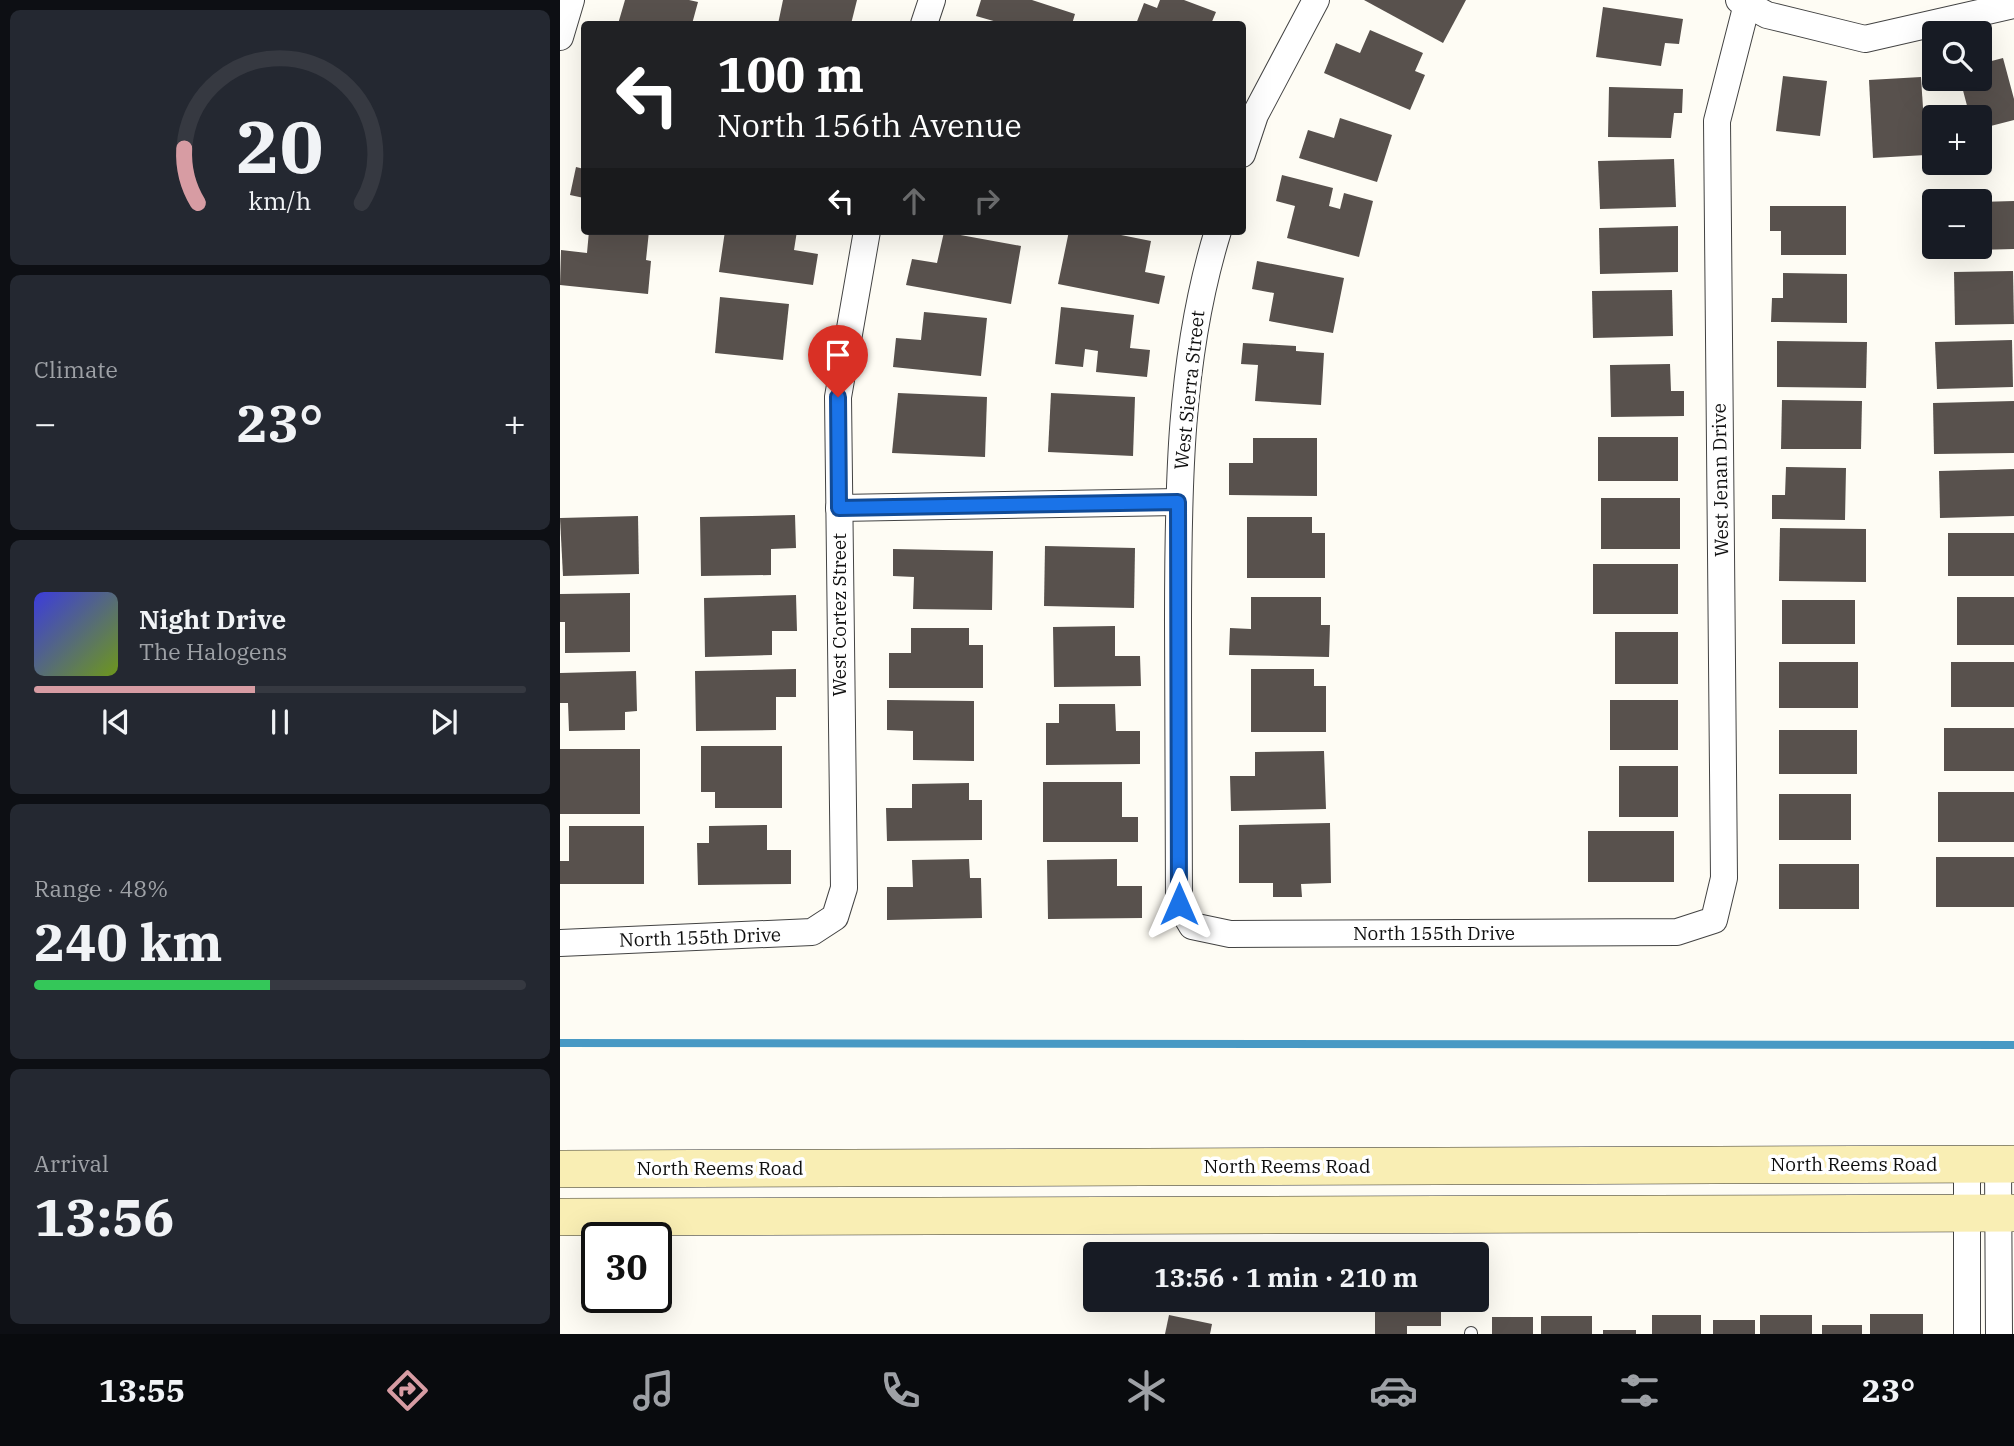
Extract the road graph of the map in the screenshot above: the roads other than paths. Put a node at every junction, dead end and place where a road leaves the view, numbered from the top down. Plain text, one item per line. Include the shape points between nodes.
1 (571, 0) edge
2 (932, 0) edge
3 (1316, 0) edge
4 (1743, 2) edge
5 (2014, 5) edge
6 (925, 21) edge
7 (560, 37) edge
8 (1246, 141) edge
9 (866, 235) edge
10 (1217, 235) edge
11 (1178, 502) junction
12 (839, 508) junction
13 (835, 917) joint
14 (1192, 926) joint
15 (1677, 932) joint
16 (560, 943) edge
17 (1993, 1164) edge
18 (560, 1169) edge
19 (1993, 1213) edge
20 (560, 1217) edge
21 (1967, 1334) edge
22 (1999, 1334) edge

1 - 7 street
2 - 6 street
3 - 8 street via 1255,115
4 - 5 street via 1767,15 1865,39
4 - 15 street, West Jenan Drive via 1717,121 1724,878 1714,920
9 - 12 street, West Cortez Street via 838,397
10 - 11 street, West Sierra Street via 1201,286 1186,393
11 - 12 street
11 - 14 street, West Sierra Street via 1179,904
12 - 13 street, West Cortez Street via 844,888
13 - 16 street, North 155th Drive via 812,932
14 - 15 street, North 155th Drive via 1230,934
17 - 18 main road, North Reems Road
17 - 19 street
19 - 20 main road
19 - 21 street
19 - 22 street

